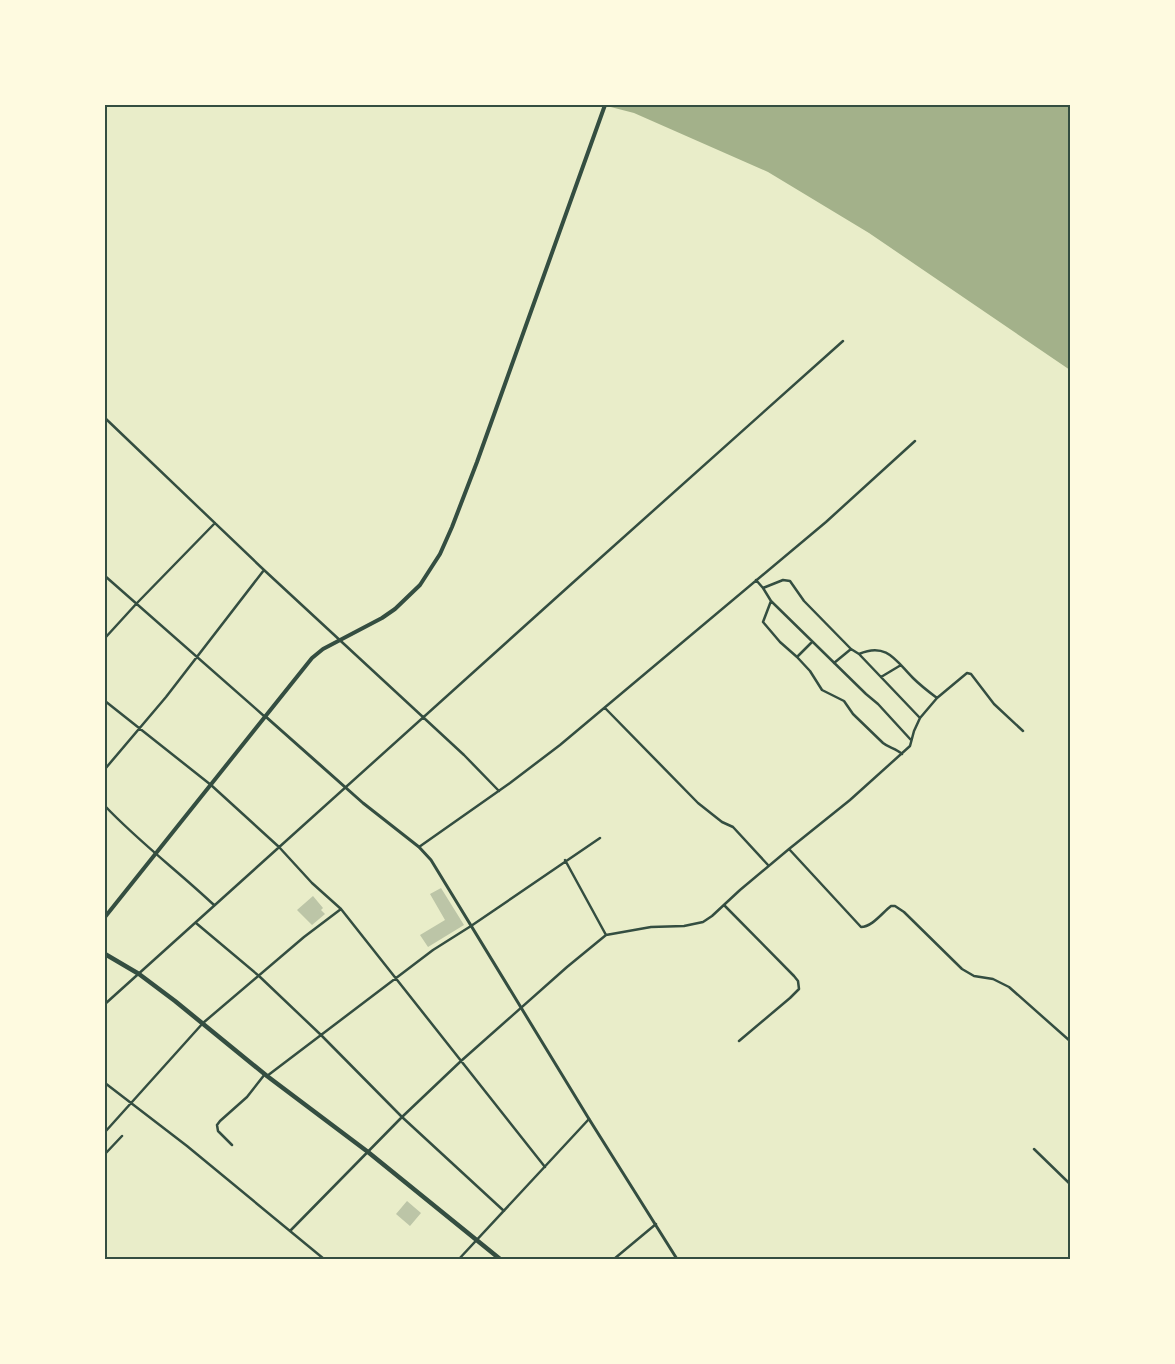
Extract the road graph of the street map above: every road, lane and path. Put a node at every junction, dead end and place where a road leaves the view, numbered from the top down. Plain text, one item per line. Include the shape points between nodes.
1 (605, 105) edge
2 (843, 341) dead end
3 (105, 418) edge
4 (915, 441) dead end
5 (215, 523) junction
6 (264, 570) junction
7 (105, 576) edge
8 (756, 580) junction
9 (763, 588) junction
10 (770, 602) junction
11 (137, 603) junction
12 (105, 638) edge
13 (339, 640) junction
14 (812, 642) junction
15 (852, 649) junction
16 (859, 654) junction
17 (797, 657) junction
18 (197, 658) junction
19 (834, 663) junction
20 (901, 665) junction
21 (880, 677) junction
22 (937, 698) junction
23 (105, 701) edge
24 (605, 708) junction
25 (264, 716) junction
26 (424, 717) junction
27 (920, 718) junction
28 (139, 728) junction
29 (1023, 731) dead end
30 (912, 741) junction
31 (902, 754) junction
32 (105, 769) edge
33 (211, 785) junction
34 (345, 787) junction
35 (499, 791) junction
36 (105, 806) edge
37 (600, 838) dead end
38 (420, 846) junction
39 (279, 847) junction
40 (789, 849) junction
41 (155, 854) junction
42 (565, 860) junction
43 (768, 865) junction
44 (214, 905) junction
45 (724, 905) junction
46 (340, 910) junction
47 (105, 917) edge
48 (196, 923) junction
49 (471, 926) junction
50 (606, 936) junction
51 (105, 953) edge
52 (139, 974) junction
53 (259, 976) junction
54 (395, 980) junction
55 (105, 1004) edge
56 (522, 1007) junction
57 (202, 1023) junction
58 (321, 1035) junction
59 (739, 1041) dead end
60 (1070, 1041) edge
61 (461, 1061) junction
62 (266, 1075) junction
63 (105, 1083) edge
64 (130, 1103) junction
65 (402, 1117) junction
66 (589, 1119) junction
67 (105, 1132) edge
68 (122, 1136) dead end
69 (232, 1145) dead end
70 (1034, 1149) dead end
71 (368, 1152) junction
72 (105, 1154) edge
73 (545, 1167) junction
74 (1070, 1184) edge
75 (504, 1211) junction
76 (656, 1224) junction
77 (290, 1231) junction
78 (476, 1240) junction
79 (324, 1259) edge
80 (459, 1259) edge
81 (500, 1259) edge
82 (614, 1259) edge
83 (677, 1259) edge

1 - 13 main road via 447,540 430,571 408,598 382,618
2 - 26 street
3 - 5 street
4 - 8 street
5 - 6 street
5 - 11 street
6 - 13 street
6 - 18 street
7 - 11 street
8 - 9 street
8 - 24 street
9 - 10 street
9 - 15 street via 783,580 790,581 804,601
10 - 14 street
10 - 17 street via 763,622
11 - 12 street
11 - 18 street
13 - 25 main road via 312,658
13 - 26 street
14 - 17 street
14 - 19 street
15 - 16 street
15 - 19 street
16 - 20 street via 876,649 890,654
16 - 21 street
17 - 31 street via 810,670 822,690 844,701 883,743
18 - 25 street
18 - 28 street
19 - 30 street
20 - 21 street
20 - 22 street
21 - 27 street
22 - 27 street
22 - 29 street via 962,676 971,674 994,704
23 - 28 street
24 - 35 street
24 - 43 street via 698,803 733,827
25 - 33 main road
25 - 34 street
26 - 34 street
26 - 35 street
27 - 30 street
28 - 32 street
28 - 33 street
30 - 31 street
31 - 40 street
33 - 39 street
33 - 41 main road
34 - 38 street
34 - 39 street
35 - 38 street
36 - 41 street
37 - 42 street
38 - 49 street
39 - 44 street
39 - 46 street
40 - 43 street
40 - 60 street via 861,927 866,927 895,906 962,969 1009,987
41 - 44 street
41 - 47 main road
42 - 49 street
42 - 50 street
43 - 45 street
44 - 48 street
45 - 50 street via 703,922
45 - 59 street via 794,976 799,989
46 - 53 street
46 - 54 street
48 - 52 street
48 - 53 street
49 - 54 street
49 - 56 street
50 - 56 street
51 - 52 main road
52 - 55 street
52 - 57 main road
53 - 57 street
53 - 58 street
54 - 58 street
54 - 61 street
56 - 61 street
56 - 66 street
57 - 62 main road
57 - 64 street
58 - 62 street
58 - 65 street
61 - 65 street
61 - 73 street
62 - 69 street via 217,1125 218,1131
62 - 71 main road
63 - 64 street
64 - 67 street
64 - 77 street
65 - 71 street
65 - 75 street
66 - 73 street
66 - 76 street
68 - 72 street
70 - 74 street
71 - 77 street
71 - 78 main road
73 - 75 street
75 - 78 street
76 - 82 street
76 - 83 street
77 - 79 street
78 - 80 street
78 - 81 main road

